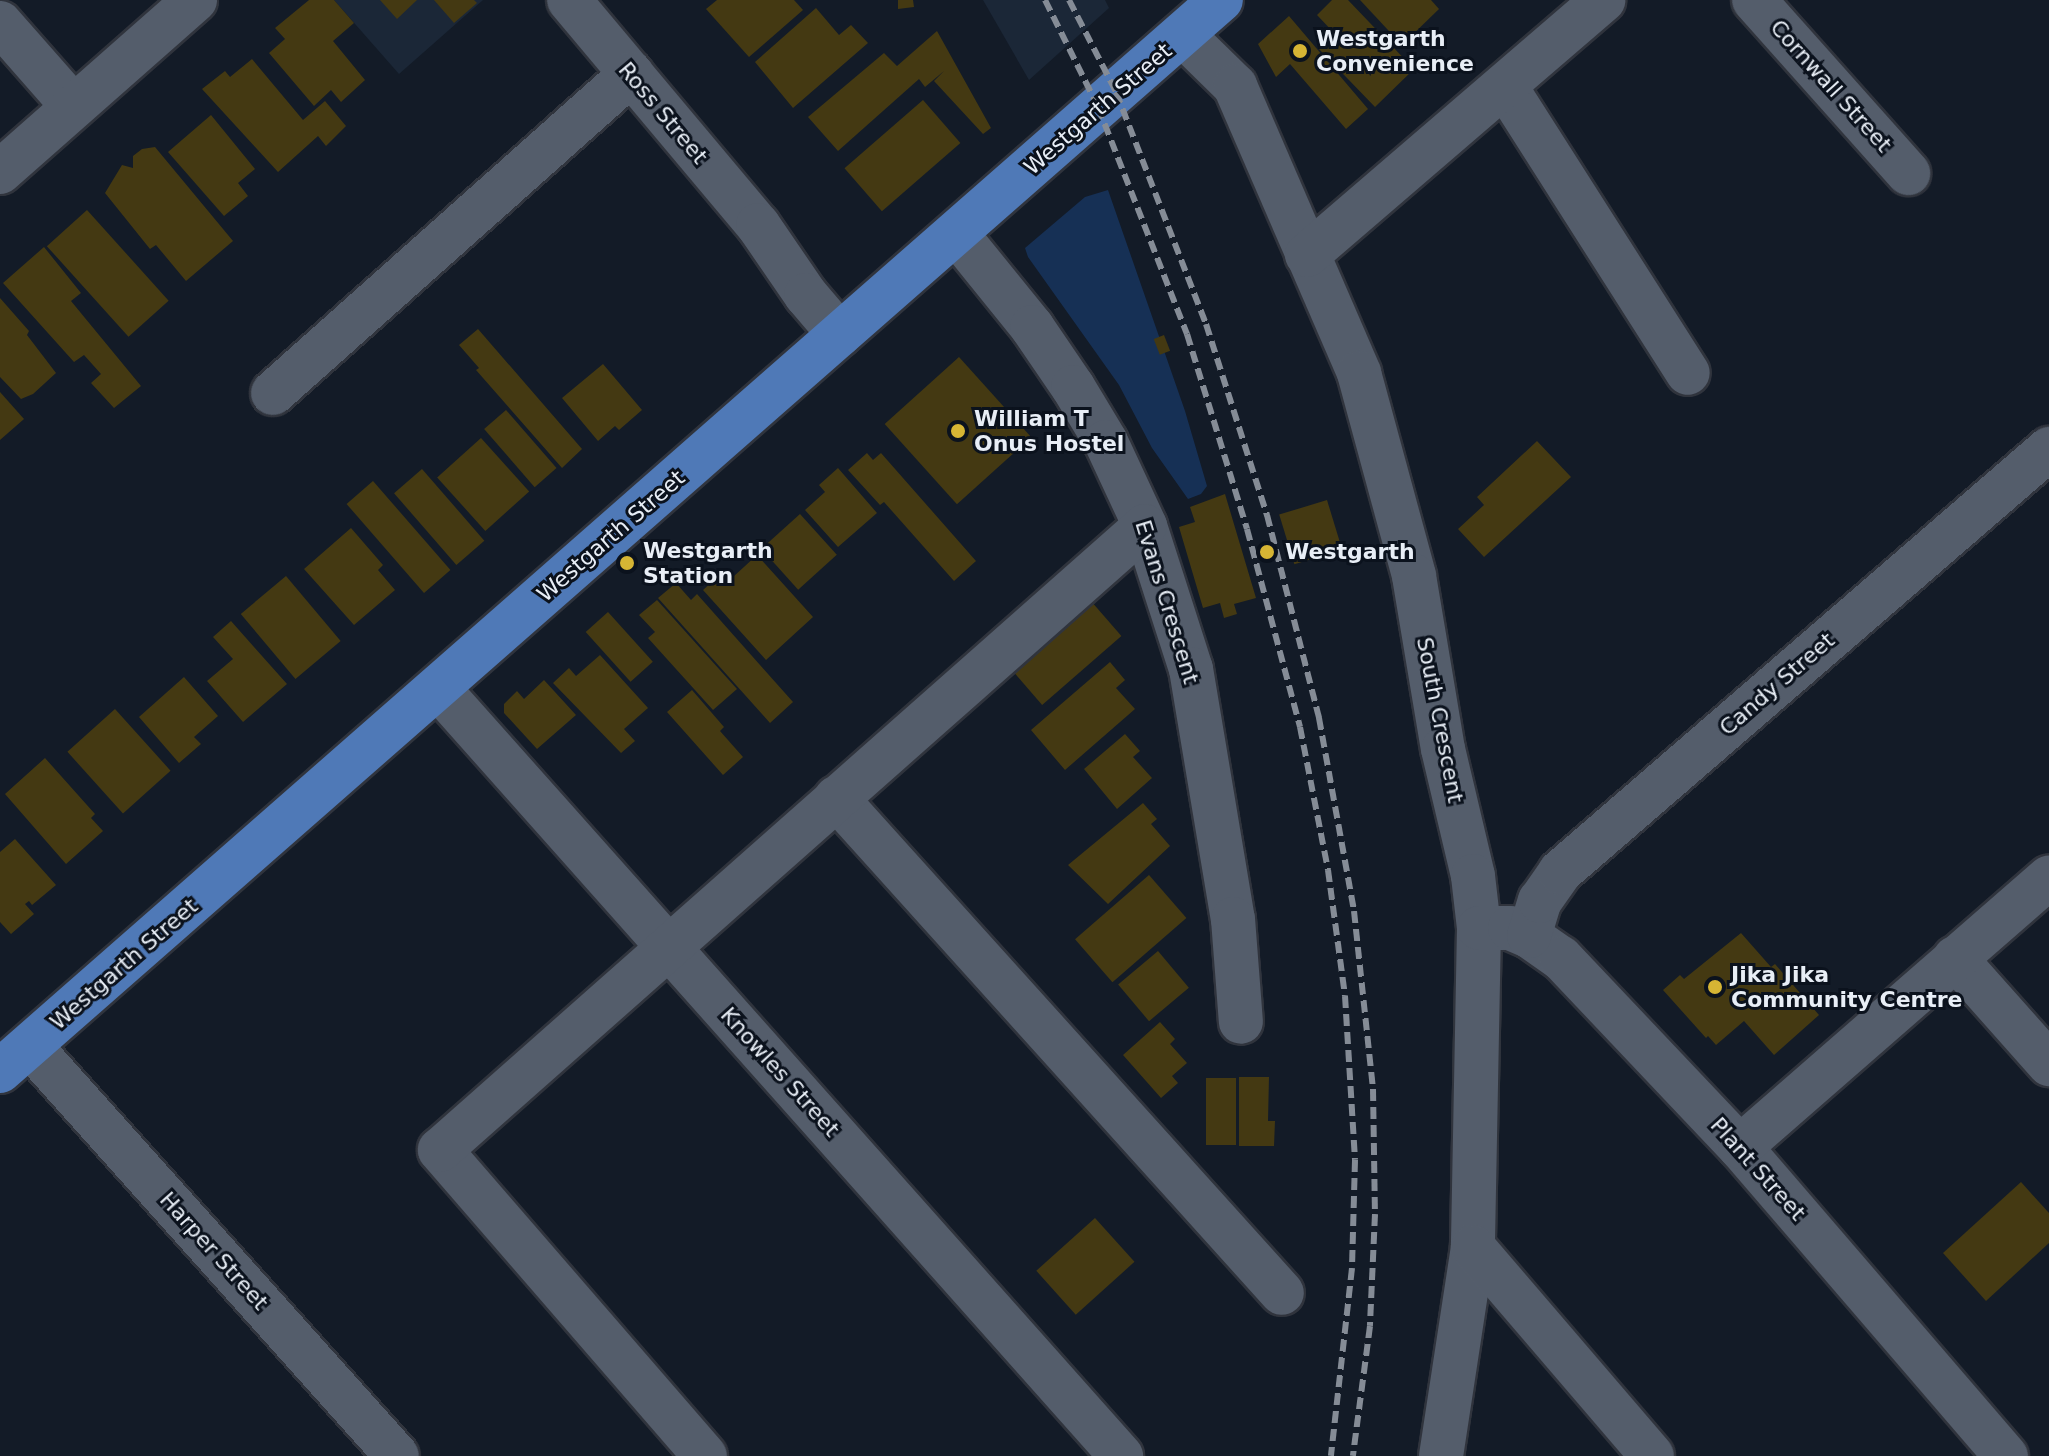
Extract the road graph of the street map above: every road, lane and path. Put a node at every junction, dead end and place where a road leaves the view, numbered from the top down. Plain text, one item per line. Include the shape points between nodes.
1 (195, 0) edge
2 (569, 0) edge
3 (1221, 0) edge
4 (1603, 0) edge
5 (1754, 0) edge
6 (0, 23) edge
7 (1183, 35) junction
8 (631, 74) junction
9 (1505, 86) junction
10 (73, 106) junction
11 (0, 172) edge
12 (1908, 173) dead end
13 (956, 233) junction
14 (1307, 255) junction
15 (852, 325) junction
16 (1688, 373) dead end
17 (273, 393) dead end
18 (2049, 449) edge
19 (1145, 526) junction
20 (438, 688) junction
21 (836, 798) junction
22 (2049, 877) edge
23 (1479, 928) junction
24 (1529, 936) junction
25 (669, 947) junction
26 (1955, 958) junction
27 (1241, 1022) dead end
28 (15, 1059) edge
29 (2049, 1064) edge
30 (1740, 1147) junction
31 (1473, 1247) junction
32 (1282, 1293) dead end
33 (397, 1456) edge
34 (705, 1456) edge
35 (1121, 1456) edge
36 (1441, 1456) edge
37 (1652, 1456) edge
38 (2006, 1456) edge

1 - 10 street
2 - 8 street, Ross Street
3 - 7 main road, Westgarth Street
4 - 9 street
5 - 12 street, Cornwall Street
6 - 10 street
7 - 13 main road, Westgarth Street
7 - 14 street, South Crescent via 1235,86
8 - 15 street, Ross Street via 758,225 829,275
8 - 17 street
9 - 14 street
9 - 16 street
10 - 11 street
13 - 15 main road, Westgarth Street
13 - 19 street, Evans Crescent via 1073,387 1106,442
14 - 23 street, South Crescent via 1359,373 1398,510 1473,876
15 - 20 main road, Westgarth Street
18 - 24 street, Candy Street via 1560,872 1540,901
19 - 21 street
19 - 27 street, Evans Crescent via 1191,669 1233,919
20 - 25 street, Knowles Street
20 - 28 main road, Westgarth Street
21 - 25 street
21 - 32 street
22 - 26 street
23 - 24 street, Plant Street via 1500,926
23 - 31 street, South Crescent
24 - 30 street, Plant Street via 1561,958
25 - 34 street via 440,1150
25 - 35 street, Knowles Street
26 - 29 street
26 - 30 street
28 - 33 street, Harper Street
30 - 38 street, Plant Street
31 - 36 street, South Crescent
31 - 37 street

